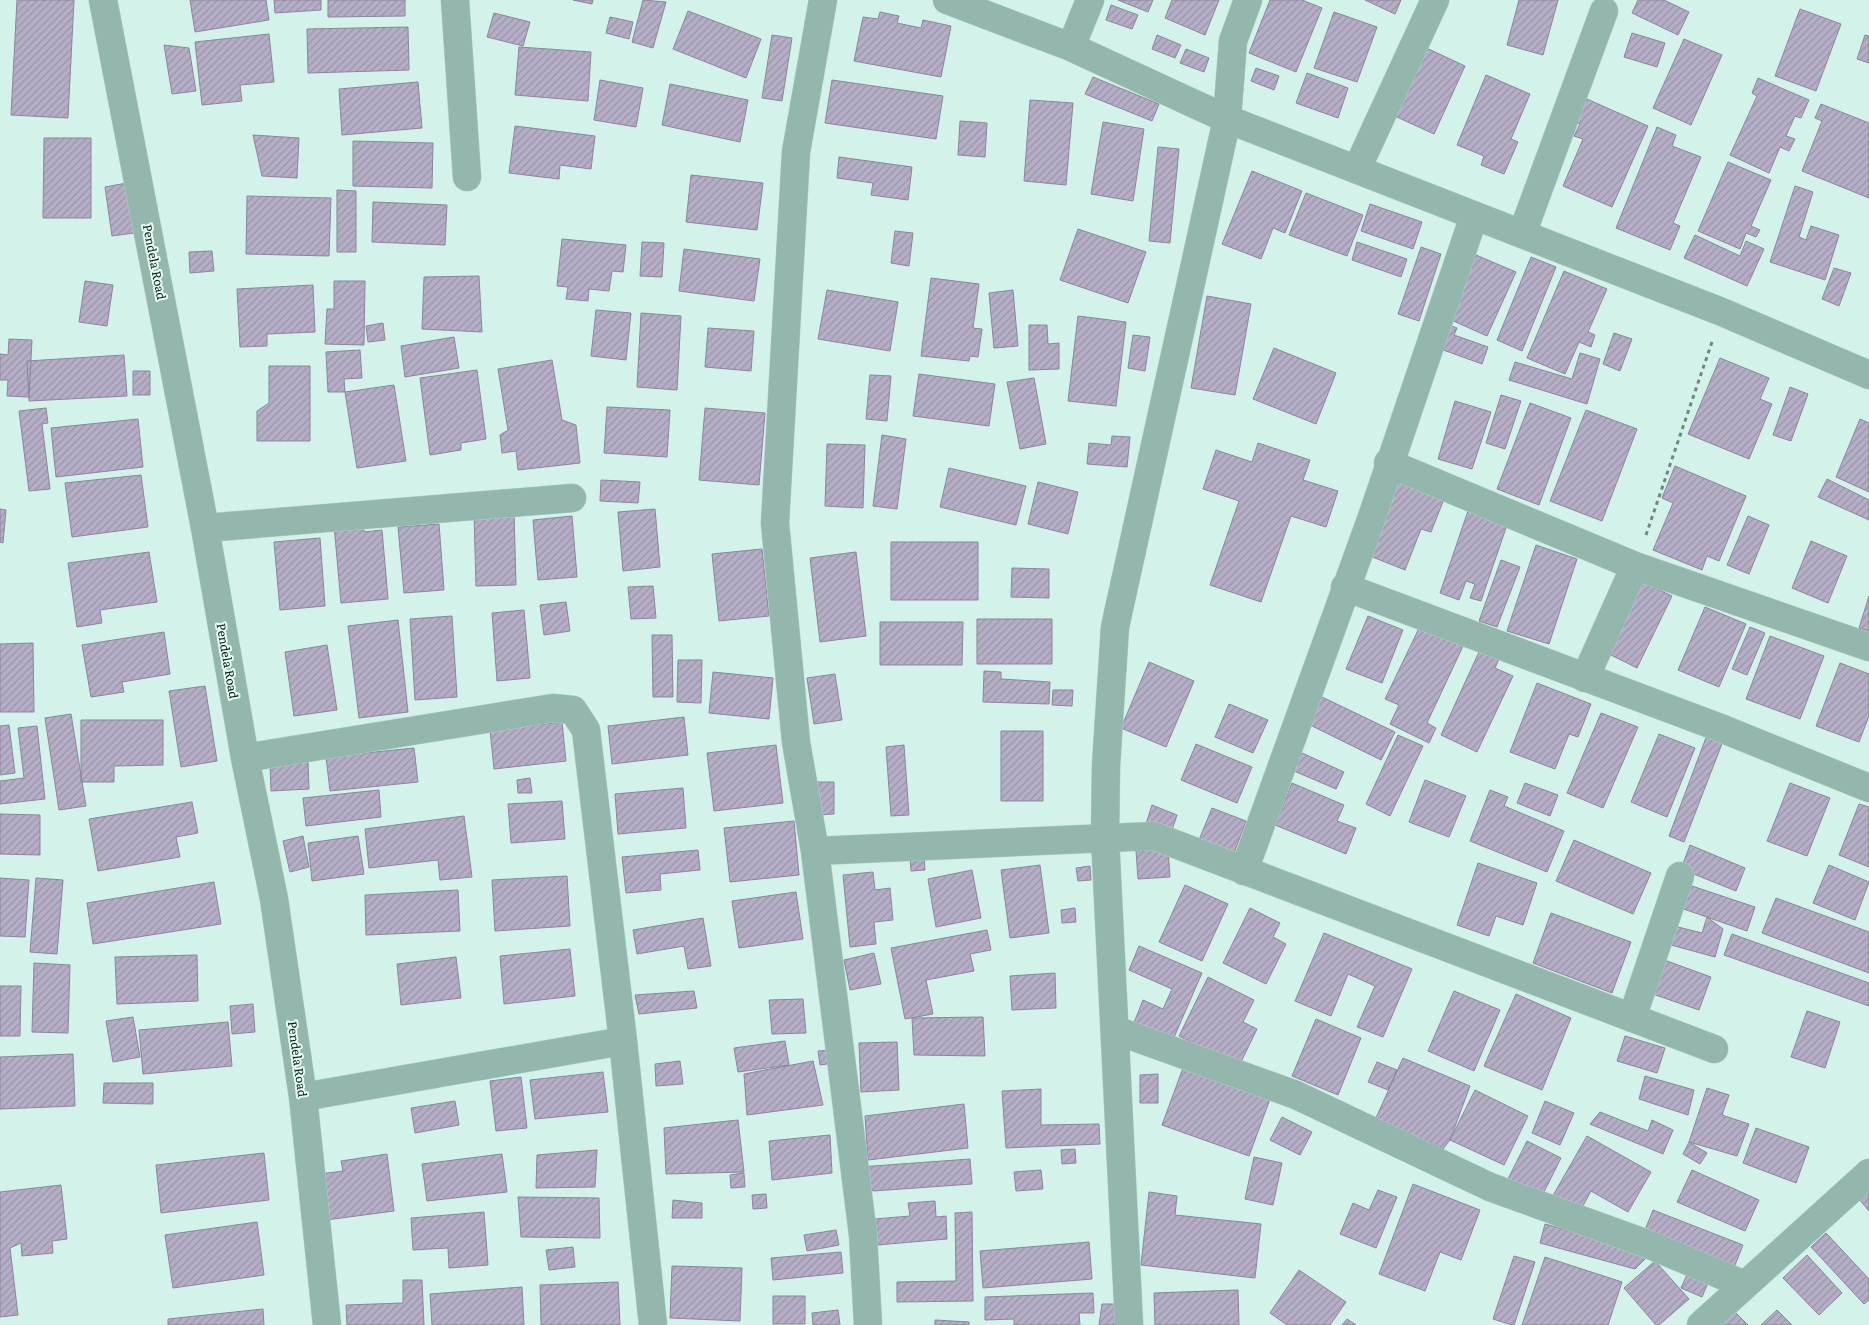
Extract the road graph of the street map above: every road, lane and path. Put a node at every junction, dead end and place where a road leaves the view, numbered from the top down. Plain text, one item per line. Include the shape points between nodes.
1 (103, 0) edge
2 (455, 0) edge
3 (823, 0) edge
4 (948, 0) edge
5 (1090, 0) edge
6 (1248, 0) edge
7 (1435, 0) edge
8 (1604, 11) dead end
9 (1071, 47) junction
10 (1227, 119) junction
11 (1357, 169) junction
12 (467, 177) dead end
13 (1474, 216) junction
14 (1522, 234) junction
15 (1722, 312) junction
16 (1869, 376) edge
17 (1388, 464) junction
18 (572, 498) dead end
19 (205, 528) junction
20 (1635, 566) junction
21 (1345, 587) junction
22 (1869, 647) edge
23 (1585, 678) junction
24 (245, 758) junction
25 (1869, 788) edge
26 (1105, 837) junction
27 (815, 851) junction
28 (1244, 871) junction
29 (1680, 876) dead end
30 (1632, 1018) junction
31 (1114, 1030) junction
32 (623, 1042) junction
33 (1714, 1049) dead end
34 (302, 1097) junction
35 (1869, 1173) edge
36 (1745, 1285) junction
37 (327, 1325) edge
38 (653, 1325) edge
39 (868, 1325) edge
40 (1129, 1325) edge
41 (1701, 1325) edge

1 - 19 street, Pendela Road
2 - 12 street
3 - 27 street via 796,152 775,523 796,742
4 - 9 street
5 - 9 street
6 - 10 street via 1233,41
7 - 11 street
8 - 14 street
9 - 10 street
10 - 11 street
10 - 26 street via 1115,627
11 - 13 street
13 - 14 street
13 - 17 street
14 - 15 street
15 - 16 street
15 - 20 path
17 - 20 street
17 - 21 street
18 - 19 street
19 - 24 street, Pendela Road
20 - 22 street
20 - 23 street
21 - 23 street
21 - 28 street
23 - 25 street
24 - 32 street via 553,708 573,710 586,730
24 - 34 street, Pendela Road via 274,899
26 - 27 street
26 - 28 street via 1154,836
26 - 31 street
27 - 39 street via 863,1235
28 - 30 street
29 - 30 street
30 - 33 street
31 - 36 street via 1296,1095 1490,1187 1650,1245
31 - 40 street
32 - 34 street
32 - 38 street
34 - 37 street, Pendela Road
35 - 36 street
36 - 41 street

